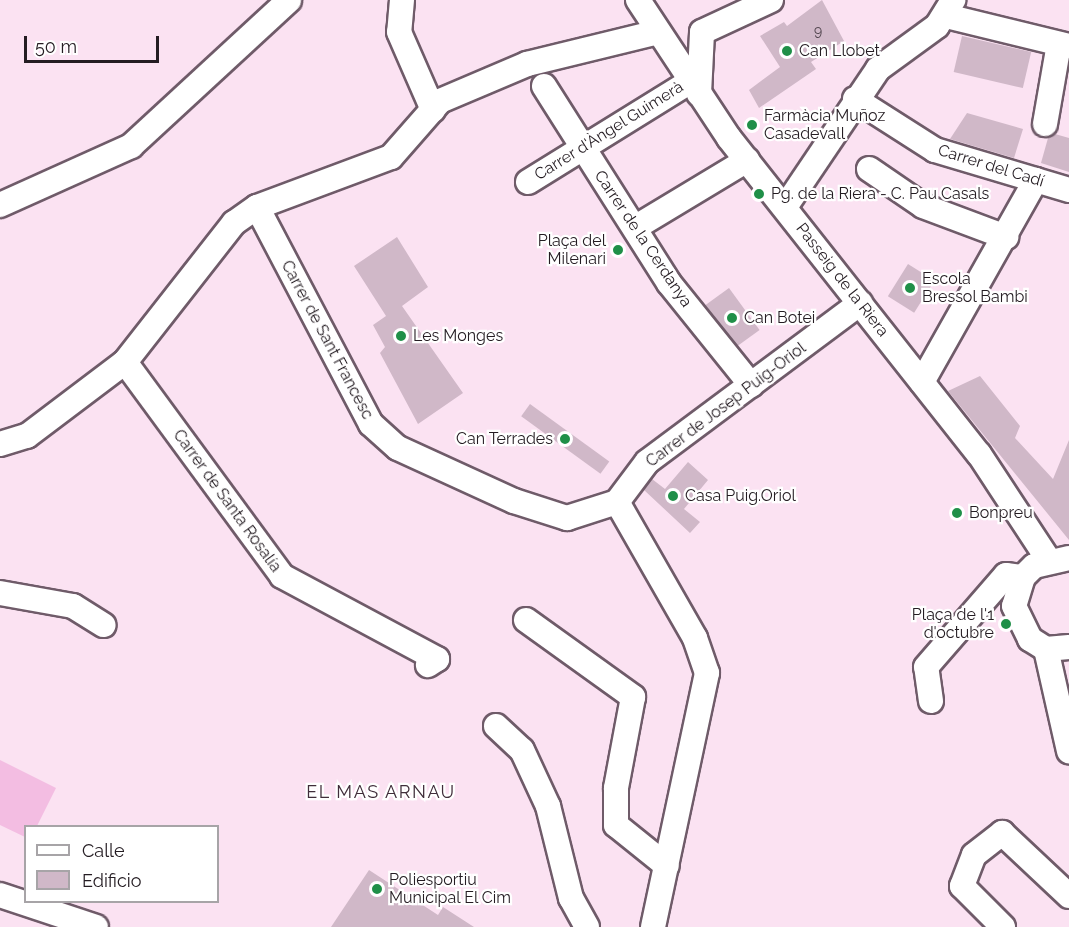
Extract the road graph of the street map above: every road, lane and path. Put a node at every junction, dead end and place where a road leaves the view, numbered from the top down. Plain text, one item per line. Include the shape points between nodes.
1 (289, 0) edge
2 (402, 0) edge
3 (638, 0) edge
4 (771, 0) edge
5 (949, 8) edge
6 (658, 32) junction
7 (1064, 45) edge
8 (544, 86) dead end
9 (695, 87) junction
10 (855, 99) junction
11 (433, 110) junction
12 (1045, 124) dead end
13 (582, 148) junction
14 (747, 160) junction
15 (869, 169) dead end
16 (1036, 180) junction
17 (528, 182) dead end
18 (1069, 190) edge
19 (0, 206) edge
20 (257, 207) junction
21 (784, 207) junction
22 (641, 224) dead end
23 (1006, 237) junction
24 (860, 303) junction
25 (125, 362) junction
26 (922, 382) junction
27 (751, 385) junction
28 (0, 444) edge
29 (617, 502) junction
30 (1059, 559) edge
31 (1023, 577) junction
32 (0, 592) edge
33 (526, 620) dead end
34 (103, 626) dead end
35 (1058, 648) edge
36 (428, 665) dead end
37 (931, 701) dead end
38 (496, 726) dead end
39 (1069, 751) edge
40 (666, 866) junction
41 (962, 886) junction
42 (0, 895) edge
43 (1069, 896) edge
44 (96, 927) edge
45 (587, 927) edge
46 (653, 927) edge
47 (978, 927) edge
48 (1003, 927) edge

1 - 19 street via 131,146
2 - 11 street via 399,32
3 - 6 street, Passeig de la Riera
4 - 9 street via 702,32
5 - 7 street
5 - 10 street via 878,69
6 - 9 street, Passeig de la Riera
6 - 11 street via 527,64
7 - 12 street
8 - 13 street, Carrer de la Cerdanya
9 - 13 street, Carrer d'Àngel Guimerà
9 - 14 street, Passeig de la Riera
10 - 16 street, Carrer del Cadí via 935,150
10 - 21 street
11 - 20 street via 391,157
13 - 17 street, Carrer d'Àngel Guimerà
13 - 27 street, Carrer de la Cerdanya via 669,283
14 - 21 street, Passeig de la Riera
14 - 22 street
15 - 23 street via 923,206
16 - 18 street, Carrer del Cadí
16 - 23 street
20 - 25 street via 234,223
20 - 29 street, Carrer de Sant Francesc via 370,424 398,448 514,501 567,518
21 - 24 street, Passeig de la Riera
23 - 26 street
24 - 26 street, Passeig de la Riera
24 - 27 street, Carrer de Josep Puig-Oriol
25 - 28 street via 27,436
25 - 36 street, Carrer de Santa Rosalía via 282,576 437,659
26 - 30 street, Passeig de la Riera
27 - 29 street, Carrer de Josep Puig-Oriol via 648,462
29 - 40 street via 695,638 707,673
30 - 31 street
31 - 35 street via 1014,606 1018,625
31 - 37 street via 1006,575 926,668
32 - 34 street via 73,606
33 - 40 street via 633,697 616,788 616,825
35 - 39 street
38 - 45 street via 522,750 548,806 571,897
40 - 46 street
41 - 43 street via 974,855 1002,834
41 - 47 street
41 - 48 street
42 - 44 street

